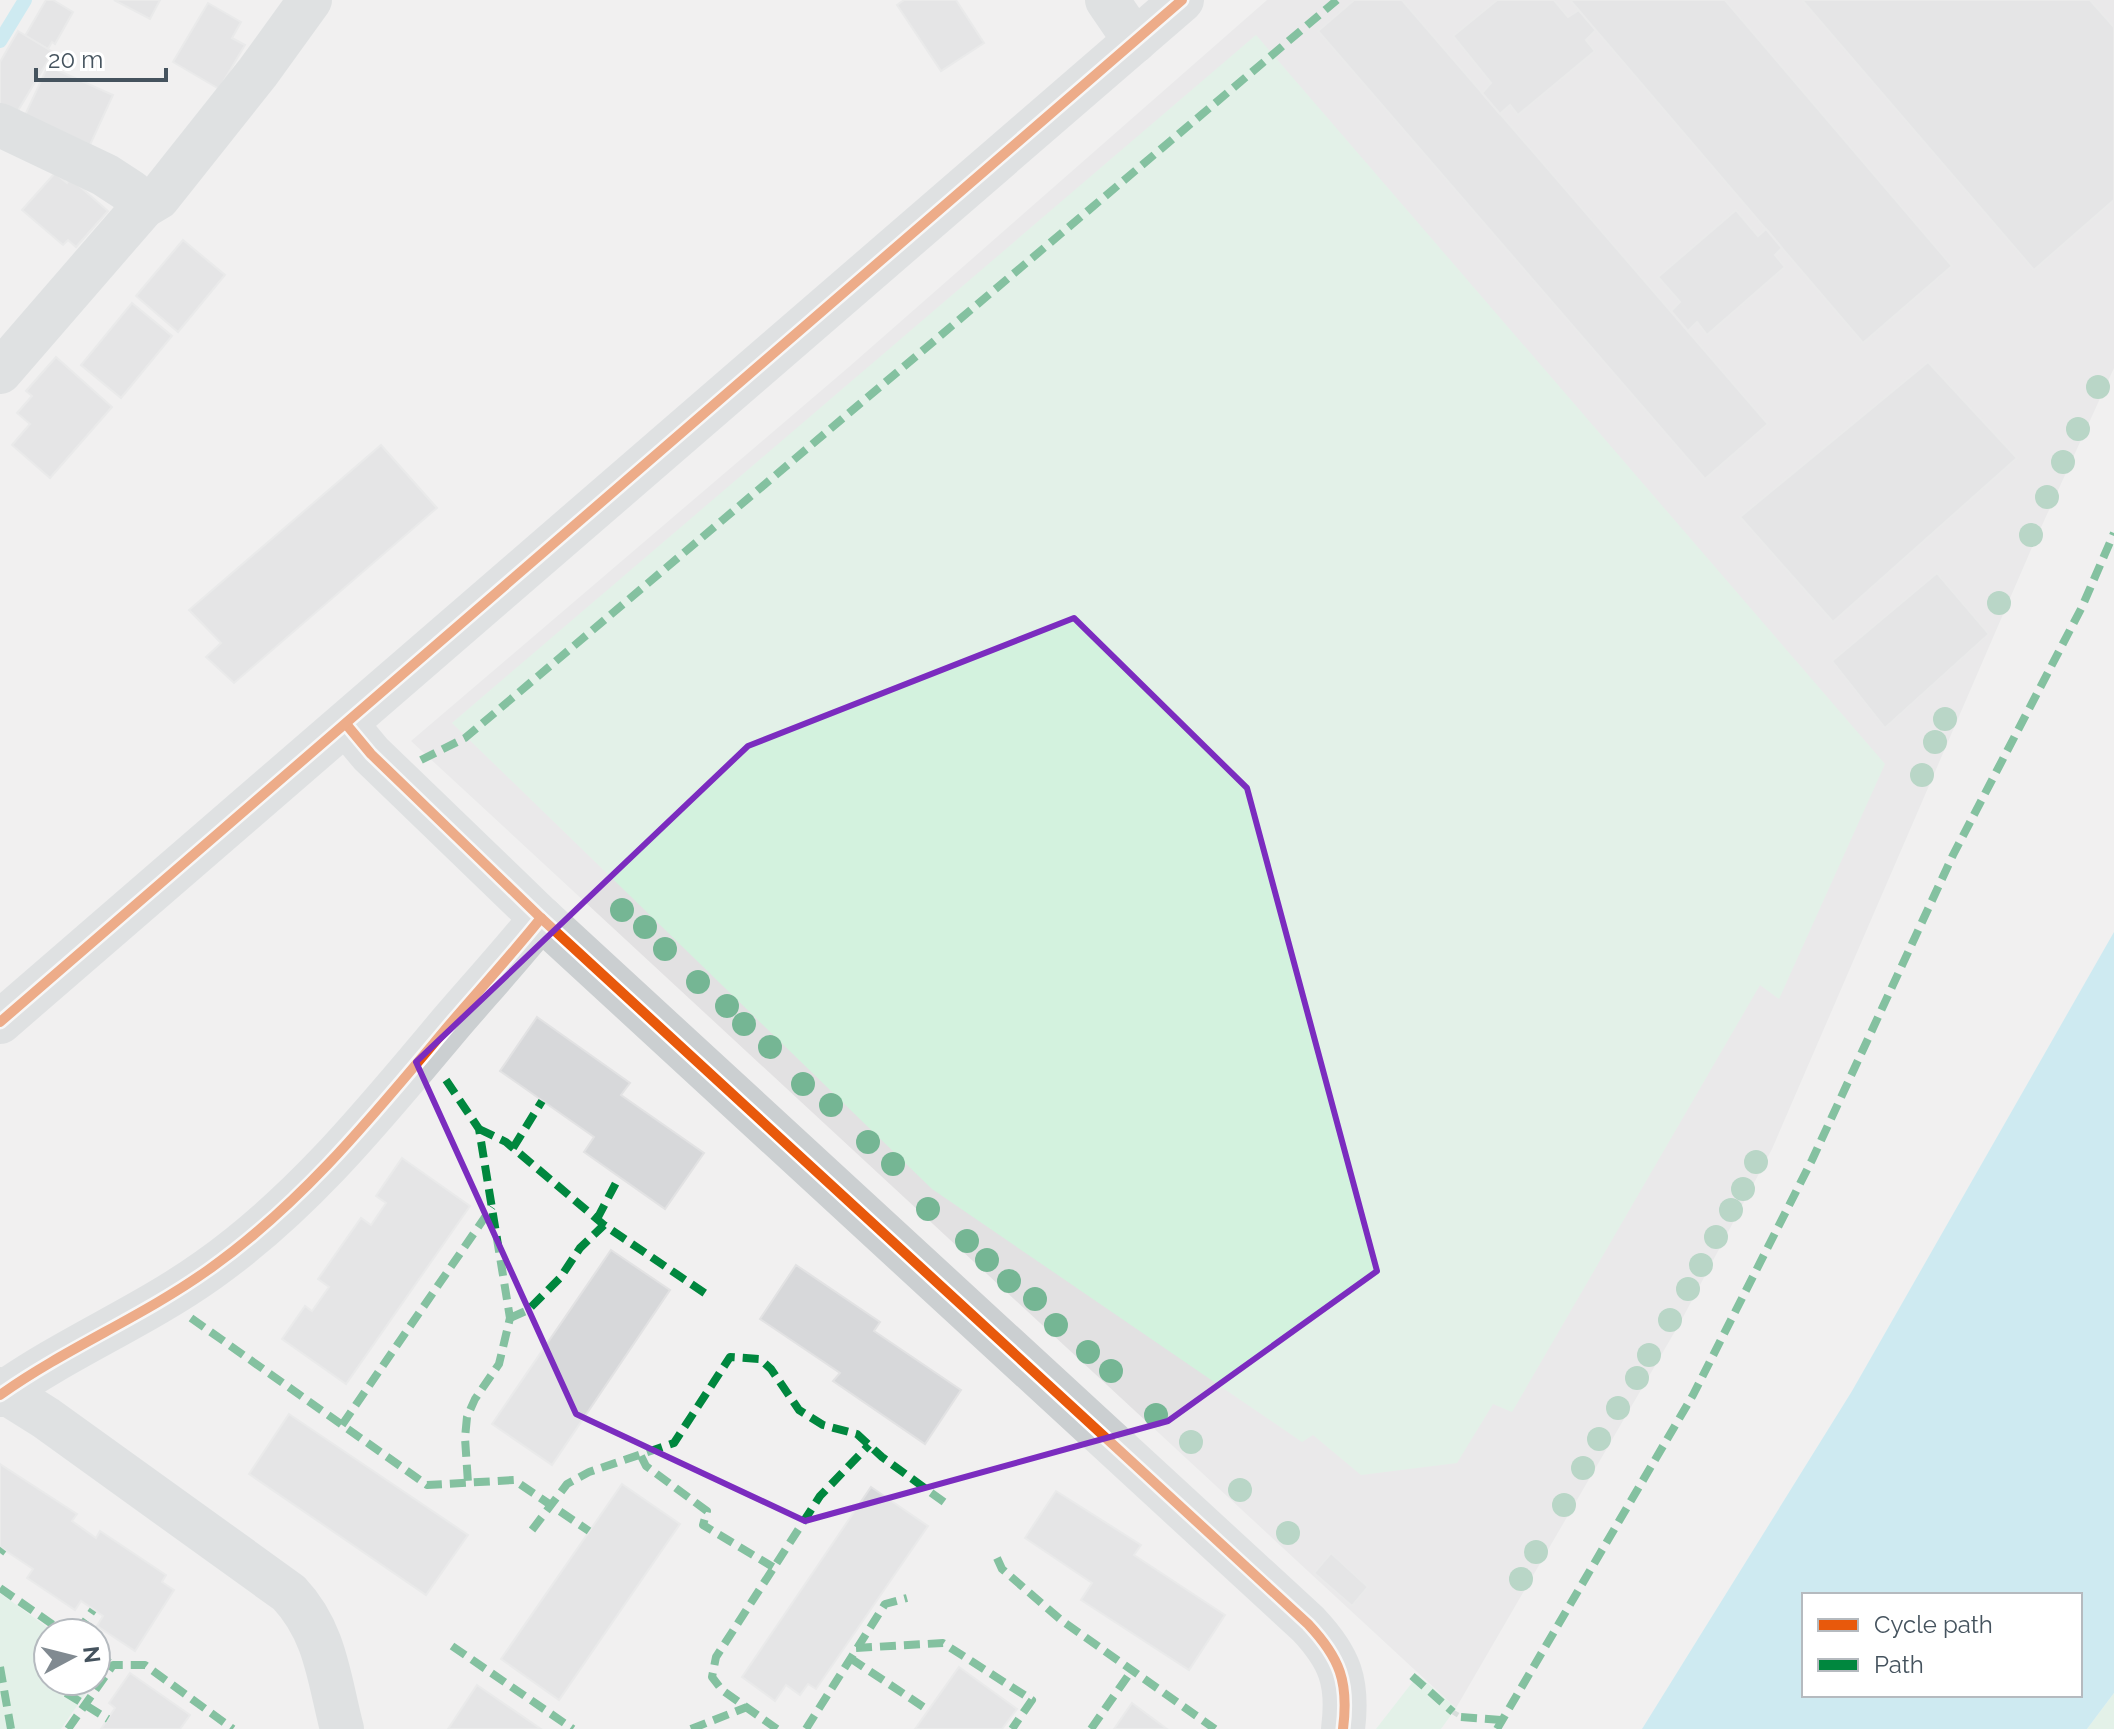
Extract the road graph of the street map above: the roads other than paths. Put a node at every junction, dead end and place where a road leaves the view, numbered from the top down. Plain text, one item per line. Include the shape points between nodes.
1 (310, 0) edge
2 (1107, 0) edge
3 (1182, 0) edge
4 (1135, 41) junction
5 (0, 125) edge
6 (143, 207) junction
7 (0, 372) edge
8 (346, 724) junction
9 (541, 918) junction
10 (0, 1022) edge
11 (1, 1392) edge
12 (342, 1729) edge
13 (1343, 1729) edge

1 - 6 street via 158,198
2 - 4 street
3 - 4 street
4 - 8 street
5 - 6 street via 105,175
6 - 7 street
8 - 9 street
8 - 10 street
9 - 11 street via 382,1105 275,1217 170,1296
9 - 13 street via 1308,1624 1341,1670
11 - 12 street via 46,1418 289,1593 304,1608 325,1653

